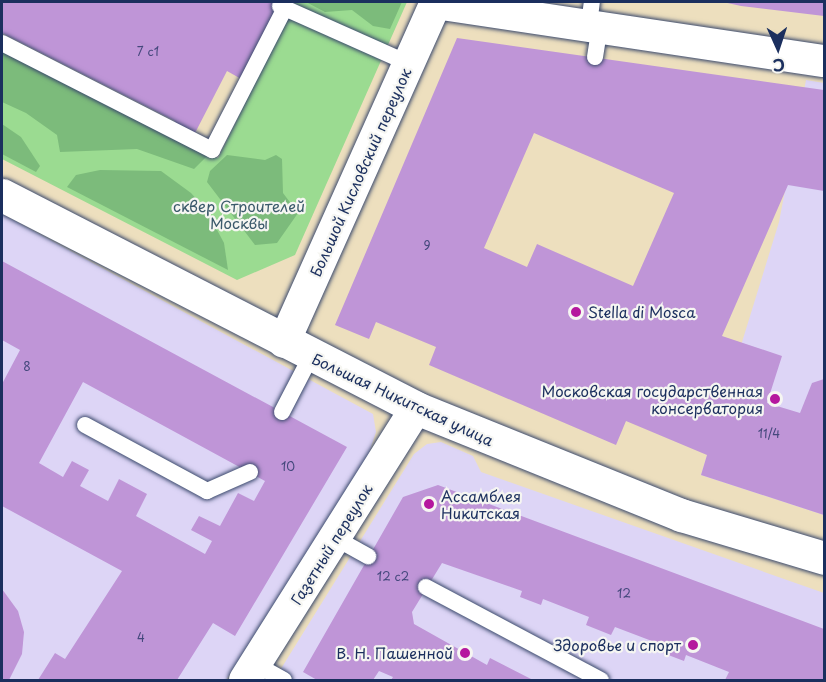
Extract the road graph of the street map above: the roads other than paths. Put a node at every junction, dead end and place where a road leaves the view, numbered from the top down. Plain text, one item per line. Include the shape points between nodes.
1 (436, 2) edge
2 (594, 18) edge
3 (2, 43) edge
4 (595, 57) dead end
5 (825, 61) edge
6 (408, 63) junction
7 (2, 195) edge
8 (298, 349) junction
9 (416, 408) junction
10 (282, 412) dead end
11 (85, 425) dead end
12 (250, 472) dead end
13 (334, 538) junction
14 (368, 556) dead end
15 (825, 558) edge
16 (426, 587) dead end
17 (250, 673) edge
18 (284, 681) edge
19 (601, 681) edge

1 - 2 street
1 - 6 street, Большой Кисловский переулок
2 - 4 lane
2 - 5 street
3 - 6 lane via 212,150 283,7
6 - 8 street, Большой Кисловский переулок
7 - 8 street, Большая Никитская улица
8 - 9 street, Большая Никитская улица
8 - 10 lane
9 - 13 street, Газетный переулок
9 - 15 street, Большая Никитская улица via 681,516
11 - 12 lane via 207,491
13 - 14 lane
13 - 17 street, Газетный переулок
16 - 19 lane
17 - 18 lane

